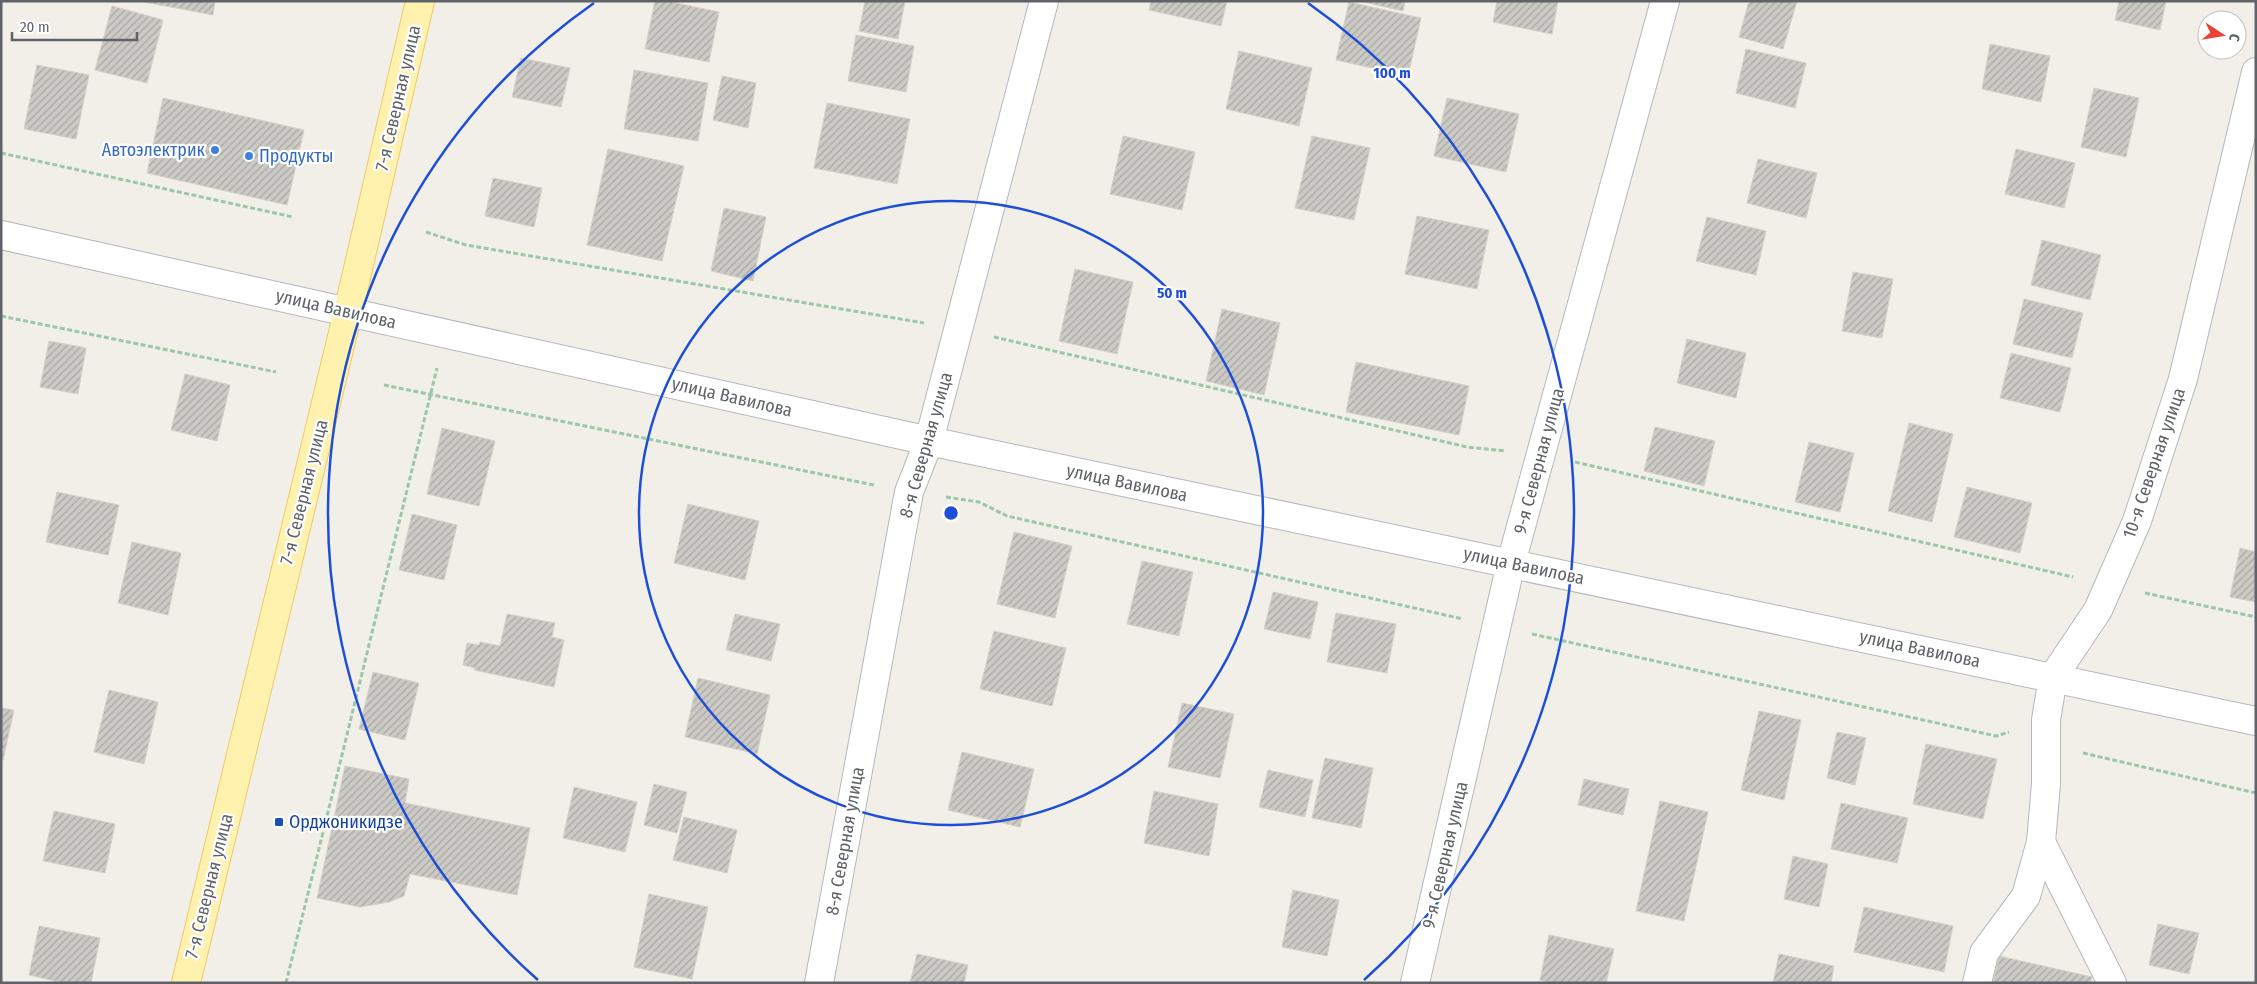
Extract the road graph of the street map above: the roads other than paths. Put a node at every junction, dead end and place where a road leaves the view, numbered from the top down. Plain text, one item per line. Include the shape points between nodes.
1 (420, 1) edge
2 (1044, 1) edge
3 (1665, 1) edge
4 (2256, 72) edge
5 (1, 235) edge
6 (348, 312) junction
7 (929, 441) junction
8 (1511, 563) junction
9 (2052, 677) junction
10 (2256, 721) edge
11 (2041, 842) junction
12 (186, 983) edge
13 (819, 983) edge
14 (1415, 983) edge
15 (1977, 983) edge
16 (2112, 983) edge

1 - 6 main road, 7-я Северная улица
2 - 7 street, 8-я Северная улица
3 - 8 street, 9-я Северная улица
4 - 9 street, 10-я Северная улица via 2182,379 2137,521 2098,610
5 - 6 street, улица Вавилова
6 - 7 street, улица Вавилова
6 - 12 main road, 7-я Северная улица
7 - 8 street, улица Вавилова
7 - 13 street, 8-я Северная улица via 909,492
8 - 9 street, улица Вавилова
8 - 14 street, 9-я Северная улица
9 - 10 street, улица Вавилова
9 - 11 street, 10-я Северная улица via 2046,720 2046,784
11 - 15 street, 10-я Северная улица via 2026,896 1984,953
11 - 16 street

